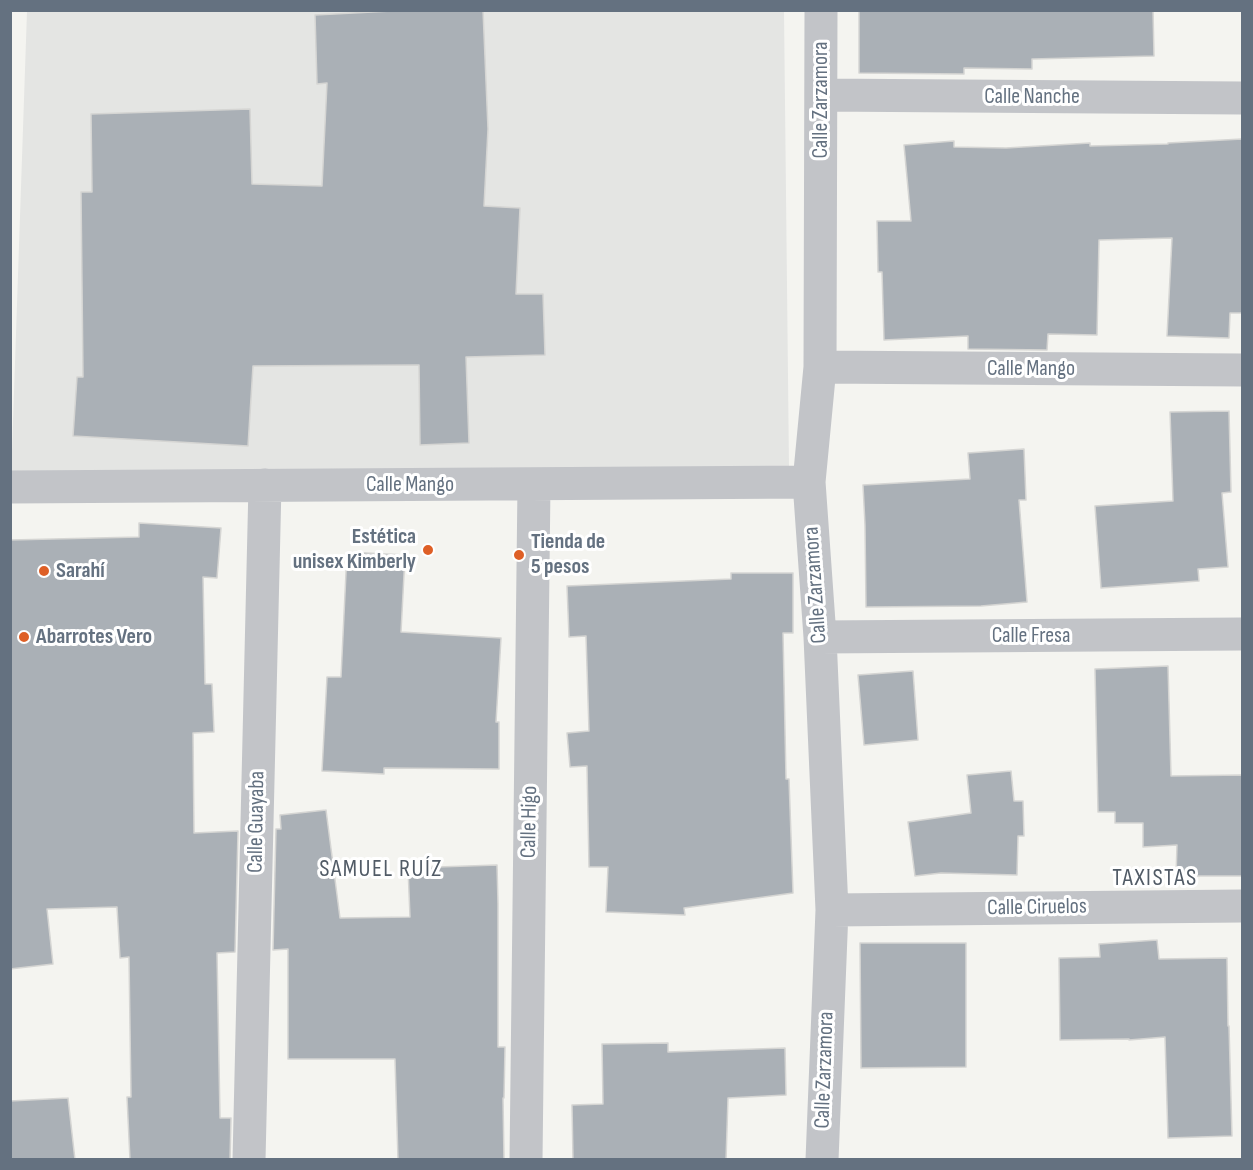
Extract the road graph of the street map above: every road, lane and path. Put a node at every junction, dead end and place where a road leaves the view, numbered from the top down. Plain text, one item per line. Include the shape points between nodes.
1 (821, 10) edge
2 (821, 95) junction
3 (1242, 98) edge
4 (820, 367) junction
5 (1242, 370) edge
6 (809, 482) junction
7 (534, 484) junction
8 (265, 485) junction
9 (10, 487) edge
10 (1242, 634) edge
11 (819, 637) junction
12 (1242, 906) edge
13 (832, 910) junction
14 (249, 1160) edge
15 (526, 1160) edge
16 (822, 1160) edge

1 - 2 street, Calle Zarzamora
2 - 3 street, Calle Nanche
2 - 4 street, Calle Zarzamora
4 - 5 street, Calle Mango
4 - 6 street, Calle Zarzamora
6 - 7 street, Calle Mango
6 - 11 street, Calle Zarzamora
7 - 8 street, Calle Mango
7 - 15 street, Calle Higo
8 - 9 street, Calle Mango
8 - 14 street, Calle Guayaba
10 - 11 street, Calle Fresa
11 - 13 street, Calle Zarzamora
12 - 13 street, Calle Ciruelos
13 - 16 street, Calle Zarzamora

